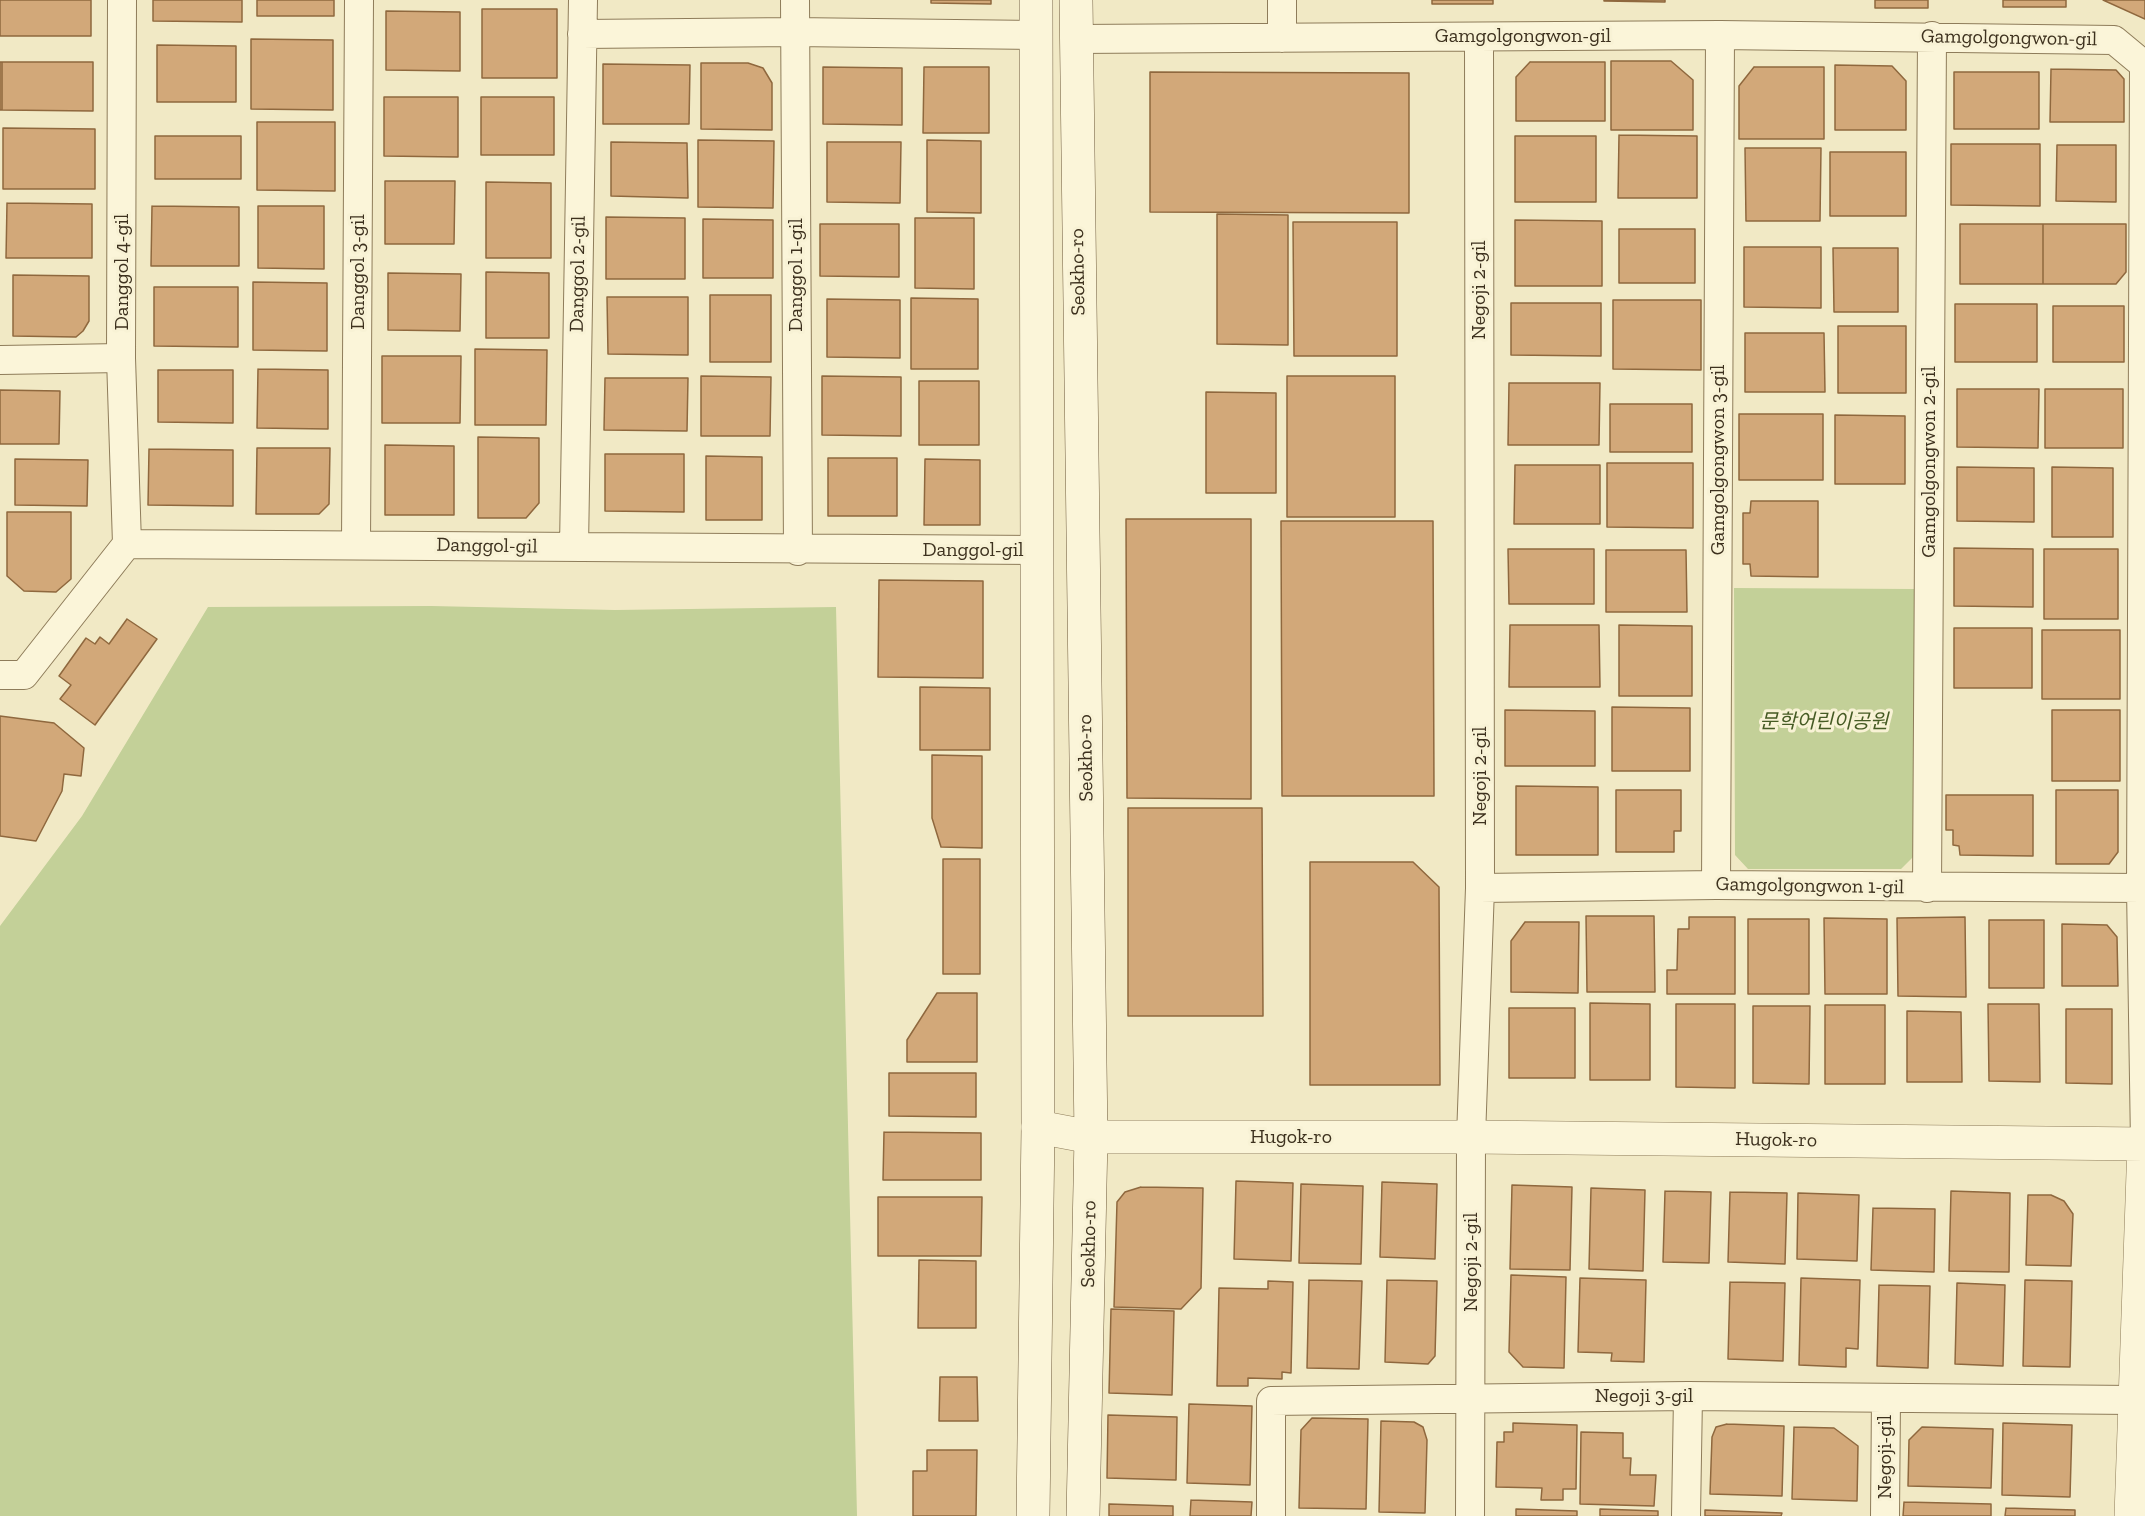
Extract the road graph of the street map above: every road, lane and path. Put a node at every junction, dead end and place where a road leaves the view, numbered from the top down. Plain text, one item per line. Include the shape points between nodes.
1 (122, 0) edge
2 (359, 0) edge
3 (583, 0) edge
4 (795, 0) edge
5 (1036, 0) edge
6 (1076, 0) edge
7 (1282, 0) edge
8 (794, 32) junction
9 (582, 34) junction
10 (1036, 35) junction
11 (1720, 35) junction
12 (1932, 36) junction
13 (1479, 37) junction
14 (1282, 38) junction
15 (1075, 39) junction
16 (122, 358) junction
17 (0, 360) edge
18 (127, 544) junction
19 (356, 544) junction
20 (574, 547) junction
21 (1038, 550) junction
22 (798, 551) junction
23 (0, 675) edge
24 (1716, 885) junction
25 (1480, 888) junction
26 (1927, 888) junction
27 (2141, 888) junction
28 (1038, 1127) junction
29 (1091, 1137) junction
30 (1471, 1137) junction
31 (2144, 1144) edge
32 (1688, 1396) junction
33 (1472, 1397) junction
34 (1886, 1398) junction
35 (2133, 1400) junction
36 (1033, 1516) edge
37 (1083, 1516) edge
38 (1271, 1516) edge
39 (1470, 1516) edge
40 (1686, 1516) edge
41 (1885, 1516) edge
42 (2131, 1516) edge

1 - 16 street, Danggol 4-gil
2 - 19 street, Danggol 3-gil
3 - 9 street, Danggol 2-gil
4 - 8 street, Danggol 1-gil
5 - 10 main road, Seokho-ro
6 - 15 main road, Seokho-ro
7 - 14 street
8 - 9 street
8 - 10 street
8 - 22 street, Danggol 1-gil
9 - 20 street, Danggol 2-gil
10 - 21 main road, Seokho-ro
11 - 12 street, Gamgolgongwon-gil
11 - 13 street, Gamgolgongwon-gil
11 - 24 street, Gamgolgongwon 3-gil
12 - 26 street, Gamgolgongwon 2-gil
12 - 27 street, Gamgolgongwon-gil via 2114,40 2144,65
13 - 14 street, Gamgolgongwon-gil
13 - 25 street, Negoji 2-gil
14 - 15 street, Gamgolgongwon-gil
15 - 29 main road, Seokho-ro
16 - 17 street
16 - 18 street, Danggol 4-gil
18 - 19 street, Danggol-gil
18 - 23 street via 24,675
19 - 20 street, Danggol-gil
20 - 22 street, Danggol-gil
21 - 22 street, Danggol-gil
21 - 28 main road, Seokho-ro
24 - 25 street, Gamgolgongwon 1-gil
24 - 26 street, Gamgolgongwon 1-gil
25 - 30 street, Negoji 2-gil
26 - 27 street, Gamgolgongwon 1-gil
27 - 31 street, Gamgolgongwon-gil
28 - 29 main road, Hugok-ro
28 - 36 main road, Seokho-ro
29 - 30 main road, Hugok-ro
29 - 37 main road, Seokho-ro
30 - 31 main road, Hugok-ro
30 - 33 street, Negoji 2-gil
31 - 35 main road
32 - 33 street, Negoji 3-gil
32 - 34 street, Negoji 3-gil
32 - 40 street
33 - 38 street, Negoji 3-gil via 1271,1401
33 - 39 street, Negoji 2-gil
34 - 35 street, Negoji 3-gil
34 - 41 street, Negoji-gil
35 - 42 main road

